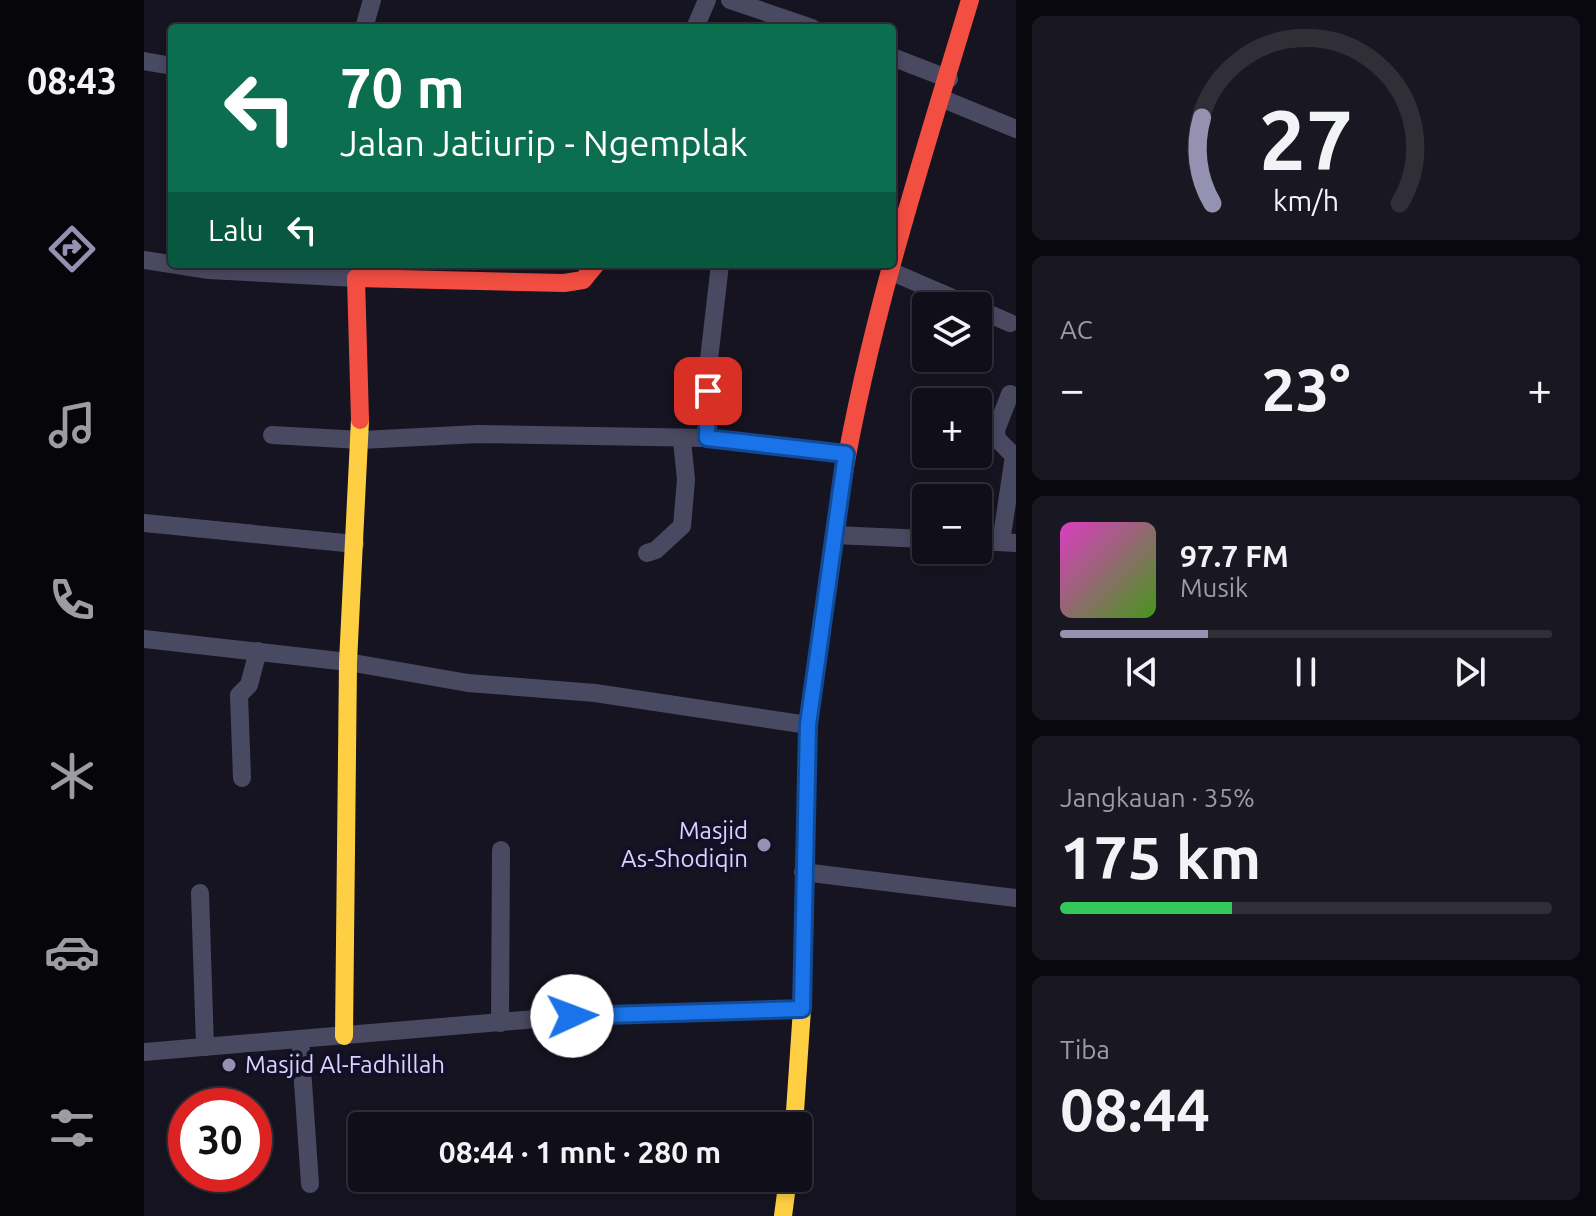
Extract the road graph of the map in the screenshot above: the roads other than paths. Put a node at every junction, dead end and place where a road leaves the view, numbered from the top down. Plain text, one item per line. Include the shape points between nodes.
1 (372, 0) edge
2 (707, 0) edge
3 (730, 0) edge
4 (970, 0) edge
5 (365, 24) edge
6 (697, 24) edge
7 (800, 24) edge
8 (896, 59) edge
9 (144, 61) edge
10 (168, 65) edge
11 (949, 79) junction
12 (943, 99) junction
13 (1016, 123) edge
14 (1016, 129) edge
15 (896, 235) edge
16 (144, 260) edge
17 (168, 264) edge
18 (196, 268) edge
19 (593, 268) edge
20 (720, 268) edge
21 (890, 268) edge
22 (301, 270) edge
23 (890, 271) junction
24 (356, 278) junction
25 (939, 292) edge
26 (992, 315) edge
27 (1010, 323) dead end
28 (1010, 394) dead end
29 (272, 435) dead end
30 (707, 438) junction
31 (361, 440) junction
32 (682, 440) junction
33 (846, 454) junction
34 (144, 523) edge
35 (834, 535) junction
36 (912, 538) edge
37 (1009, 543) edge
38 (355, 544) junction
39 (647, 553) dead end
40 (144, 639) edge
41 (258, 651) junction
42 (348, 662) junction
43 (808, 725) junction
44 (242, 778) dead end
45 (501, 850) dead end
46 (803, 872) junction
47 (200, 893) dead end
48 (1016, 898) edge
49 (802, 1009) junction
50 (500, 1023) junction
51 (344, 1036) junction
52 (300, 1039) junction
53 (205, 1047) junction
54 (144, 1052) edge
55 (795, 1112) edge
56 (310, 1184) dead end
57 (786, 1192) edge
58 (783, 1216) edge

1 - 5 street
2 - 6 street
3 - 7 street
4 - 11 street
8 - 11 street
9 - 10 street
11 - 12 street
12 - 14 street
12 - 15 street
13 - 14 street
16 - 17 street
18 - 22 street
19 - 24 street via 583,280 564,283
20 - 30 street via 708,368
21 - 23 street
22 - 24 street
23 - 25 street
23 - 33 street via 867,347
24 - 31 street
26 - 27 street
28 - 37 street via 996,430 998,441 1014,456
29 - 31 street
30 - 32 street
30 - 33 street
31 - 32 street via 478,434
31 - 38 street
32 - 39 street via 682,526
33 - 35 street
34 - 38 street
35 - 36 street
35 - 43 street
38 - 42 street
40 - 41 street
41 - 42 street
41 - 44 street via 249,685 239,695
42 - 43 street via 468,683 595,693
42 - 51 street
43 - 46 street
45 - 50 street
46 - 48 street
46 - 49 street
47 - 53 street
49 - 50 street
49 - 55 street
50 - 51 street
51 - 52 street
52 - 53 street
52 - 56 street
53 - 54 street
57 - 58 street

